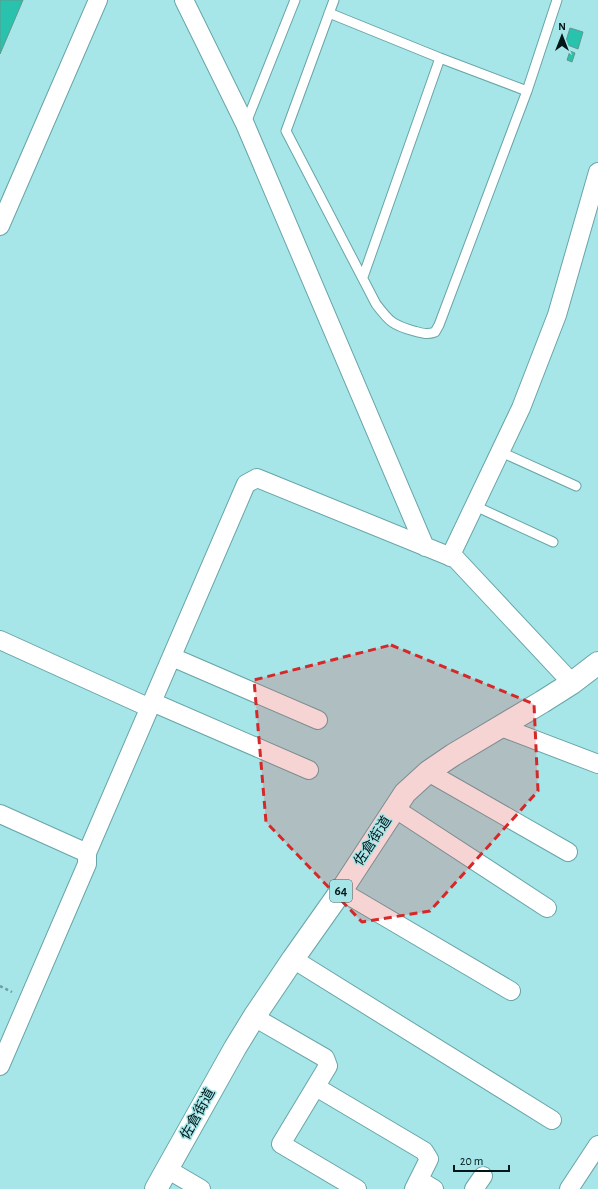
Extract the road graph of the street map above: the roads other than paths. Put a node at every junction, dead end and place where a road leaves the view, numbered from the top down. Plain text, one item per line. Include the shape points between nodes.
1 (98, 0) edge
2 (184, 0) edge
3 (296, 0) edge
4 (334, 0) edge
5 (557, 0) edge
6 (329, 13) junction
7 (440, 58) junction
8 (527, 91) junction
9 (245, 124) junction
10 (598, 172) edge
11 (593, 208) edge
12 (0, 226) edge
13 (363, 277) junction
14 (501, 452) junction
15 (576, 486) dead end
16 (475, 506) junction
17 (553, 542) dead end
18 (425, 547) junction
19 (450, 557) junction
20 (0, 640) edge
21 (172, 657) junction
22 (598, 663) edge
23 (572, 683) junction
24 (151, 705) junction
25 (318, 720) dead end
26 (501, 727) junction
27 (598, 764) edge
28 (309, 770) dead end
29 (428, 772) junction
30 (394, 808) junction
31 (0, 814) edge
32 (568, 852) dead end
33 (87, 853) junction
34 (341, 891) junction
35 (547, 908) dead end
36 (293, 959) junction
37 (511, 991) dead end
38 (254, 1017) junction
39 (0, 1066) edge
40 (316, 1087) junction
41 (552, 1120) dead end
42 (598, 1145) edge
43 (167, 1169) junction
44 (422, 1186) edge
45 (156, 1189) edge
46 (201, 1189) edge
47 (357, 1189) edge
48 (569, 1189) edge

1 - 12 street
2 - 9 street
3 - 9 lane
4 - 6 lane
5 - 8 lane
6 - 7 lane
6 - 13 lane via 286,131
7 - 8 lane
7 - 13 lane
8 - 13 lane via 435,332 428,335 399,326 387,318 376,304
9 - 18 street
10 - 11 street
11 - 14 street via 558,316
14 - 15 lane
14 - 16 street
16 - 17 lane
16 - 19 street
18 - 19 street
18 - 21 street via 257,478 246,484
19 - 23 street via 456,559
20 - 24 street
21 - 24 street
21 - 25 street
22 - 23 main road, 佐倉街道 / 64
23 - 26 main road, 佐倉街道 / 64
24 - 28 street
24 - 33 street
26 - 27 street
26 - 29 main road, 佐倉街道 / 64
29 - 30 main road, 佐倉街道 / 64 via 405,793
29 - 32 street
30 - 34 main road, 佐倉街道 / 64
30 - 35 street
31 - 33 street
33 - 39 street via 87,864
34 - 36 main road, 佐倉街道 / 64
34 - 37 street
36 - 38 main road, 佐倉街道 / 64
36 - 41 street
38 - 40 street via 325,1058 328,1066
38 - 43 main road, 佐倉街道 / 64
40 - 44 street via 424,1151 429,1159
40 - 47 street via 281,1144
42 - 48 street
43 - 45 main road, 佐倉街道 / 64
43 - 46 street

